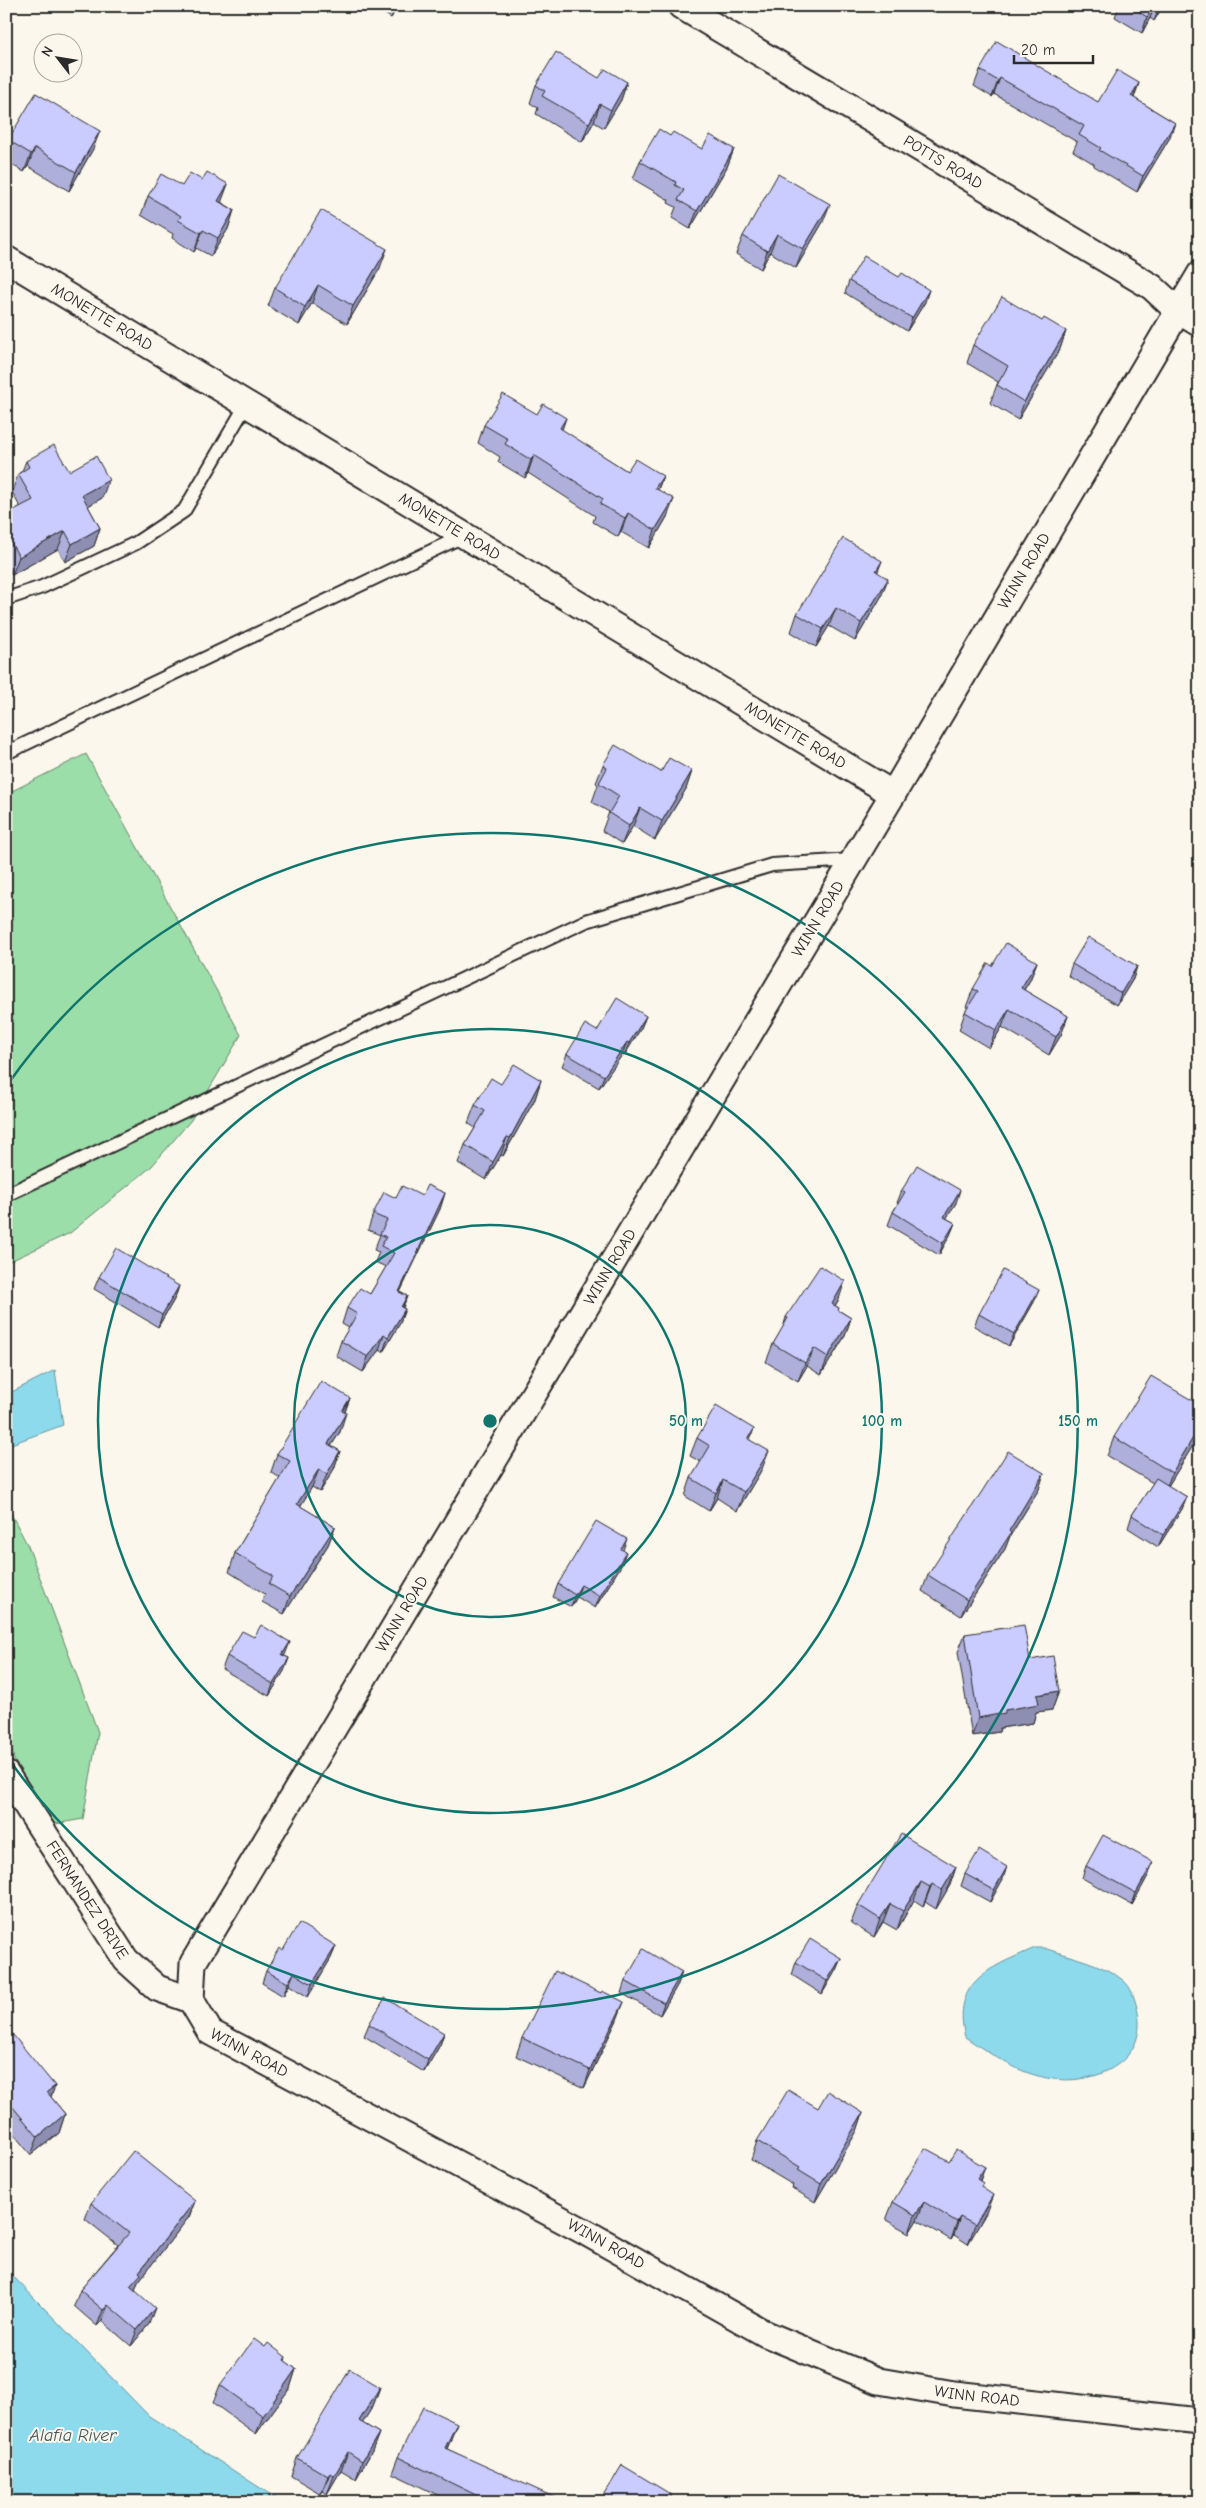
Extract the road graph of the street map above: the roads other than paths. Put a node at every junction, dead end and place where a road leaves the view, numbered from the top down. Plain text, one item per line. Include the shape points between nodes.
1 (681, 6) edge
2 (6, 259) edge
3 (1200, 274) edge
4 (1178, 311) junction
5 (1200, 324) edge
6 (246, 405) junction
7 (463, 536) junction
8 (6, 599) edge
9 (6, 753) edge
10 (893, 794) junction
11 (853, 860) junction
12 (6, 1196) edge
13 (6, 1774) edge
14 (191, 2000) junction
15 (1200, 2421) edge

1 - 4 street, POTTS ROAD via 1152,286
2 - 6 street, MONETTE ROAD
3 - 4 street, WINN ROAD
4 - 5 street, POTTS ROAD
4 - 10 street, WINN ROAD
6 - 7 street, MONETTE ROAD
6 - 8 lane via 184,511 136,543 42,587
7 - 9 lane
7 - 10 street, MONETTE ROAD
10 - 11 street, WINN ROAD
11 - 12 lane via 772,865 586,921
11 - 14 street, WINN ROAD via 193,1963
13 - 14 street, FERNANDEZ DRIVE via 126,1960 157,1988
14 - 15 street, WINN ROAD via 210,2032 582,2230 766,2334 879,2381 954,2394

